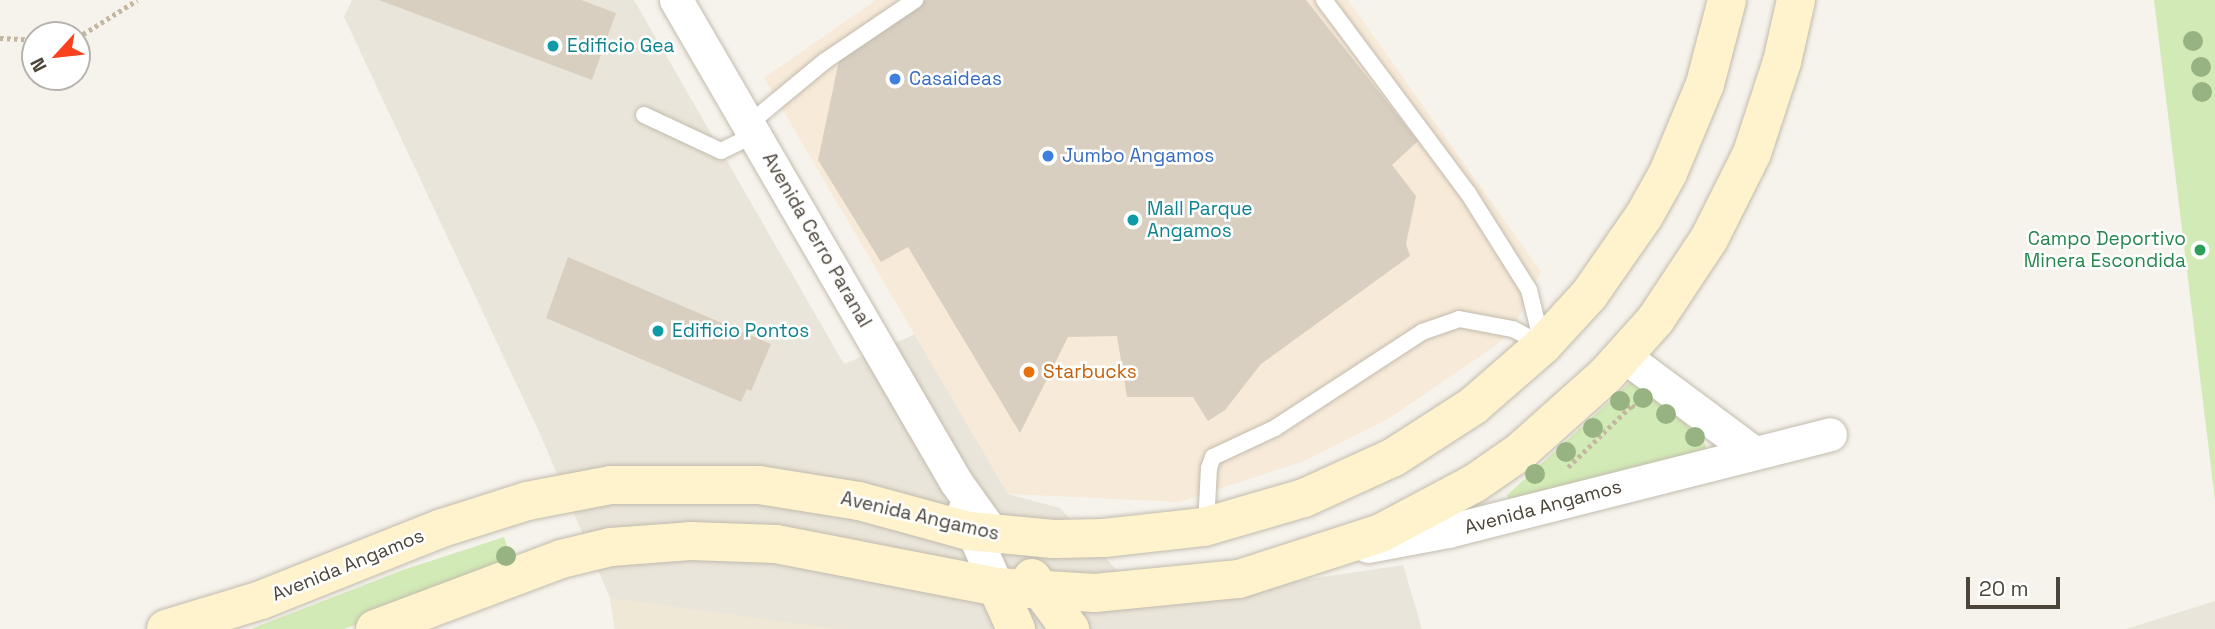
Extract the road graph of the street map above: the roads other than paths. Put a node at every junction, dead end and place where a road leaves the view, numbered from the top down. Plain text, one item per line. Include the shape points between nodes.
1 (676, 0) edge
2 (915, 0) edge
3 (1324, 0) edge
4 (1727, 0) edge
5 (1796, 0) edge
6 (644, 114) dead end
7 (753, 129) junction
8 (1543, 345) junction
9 (1624, 356) junction
10 (1830, 434) dead end
11 (1753, 452) junction
12 (1205, 527) junction
13 (981, 533) junction
14 (1331, 552) junction
15 (998, 587) junction
16 (1045, 592) junction
17 (166, 629) edge
18 (375, 629) edge
19 (1016, 629) edge
20 (1070, 629) edge

1 - 7 street, Avenida Cerro Paranal
2 - 7 lane via 825,61
3 - 8 lane via 1468,193 1529,290
4 - 8 main road, Avenida Angamos via 1705,84 1668,173 1618,256
5 - 9 main road, Avenida Angamos via 1769,108 1732,197 1684,280
6 - 7 lane via 721,151
7 - 13 street, Avenida Cerro Paranal
8 - 12 main road, Avenida Angamos via 1472,406 1394,457 1304,498
8 - 12 lane via 1513,329 1460,319 1422,332 1275,428 1213,457
9 - 11 street
9 - 14 main road, Avenida Angamos via 1566,415 1475,483 1381,533
10 - 11 street, Avenida Angamos
11 - 14 street, Avenida Angamos via 1448,531
12 - 13 main road, Avenida Angamos via 1104,538
13 - 15 street, Avenida Cerro Paranal
13 - 16 main road, Avenida Cerro Paranal
13 - 17 main road, Avenida Angamos via 859,501 760,485 611,485 527,501 442,528 261,600
14 - 16 main road, Avenida Angamos via 1262,573 1191,587
15 - 16 main road, Avenida Angamos
15 - 18 main road, Avenida Angamos via 776,544 690,541 611,547 561,559
15 - 19 main road, Avenida Cerro Paranal
16 - 20 main road, Avenida Cerro Paranal

